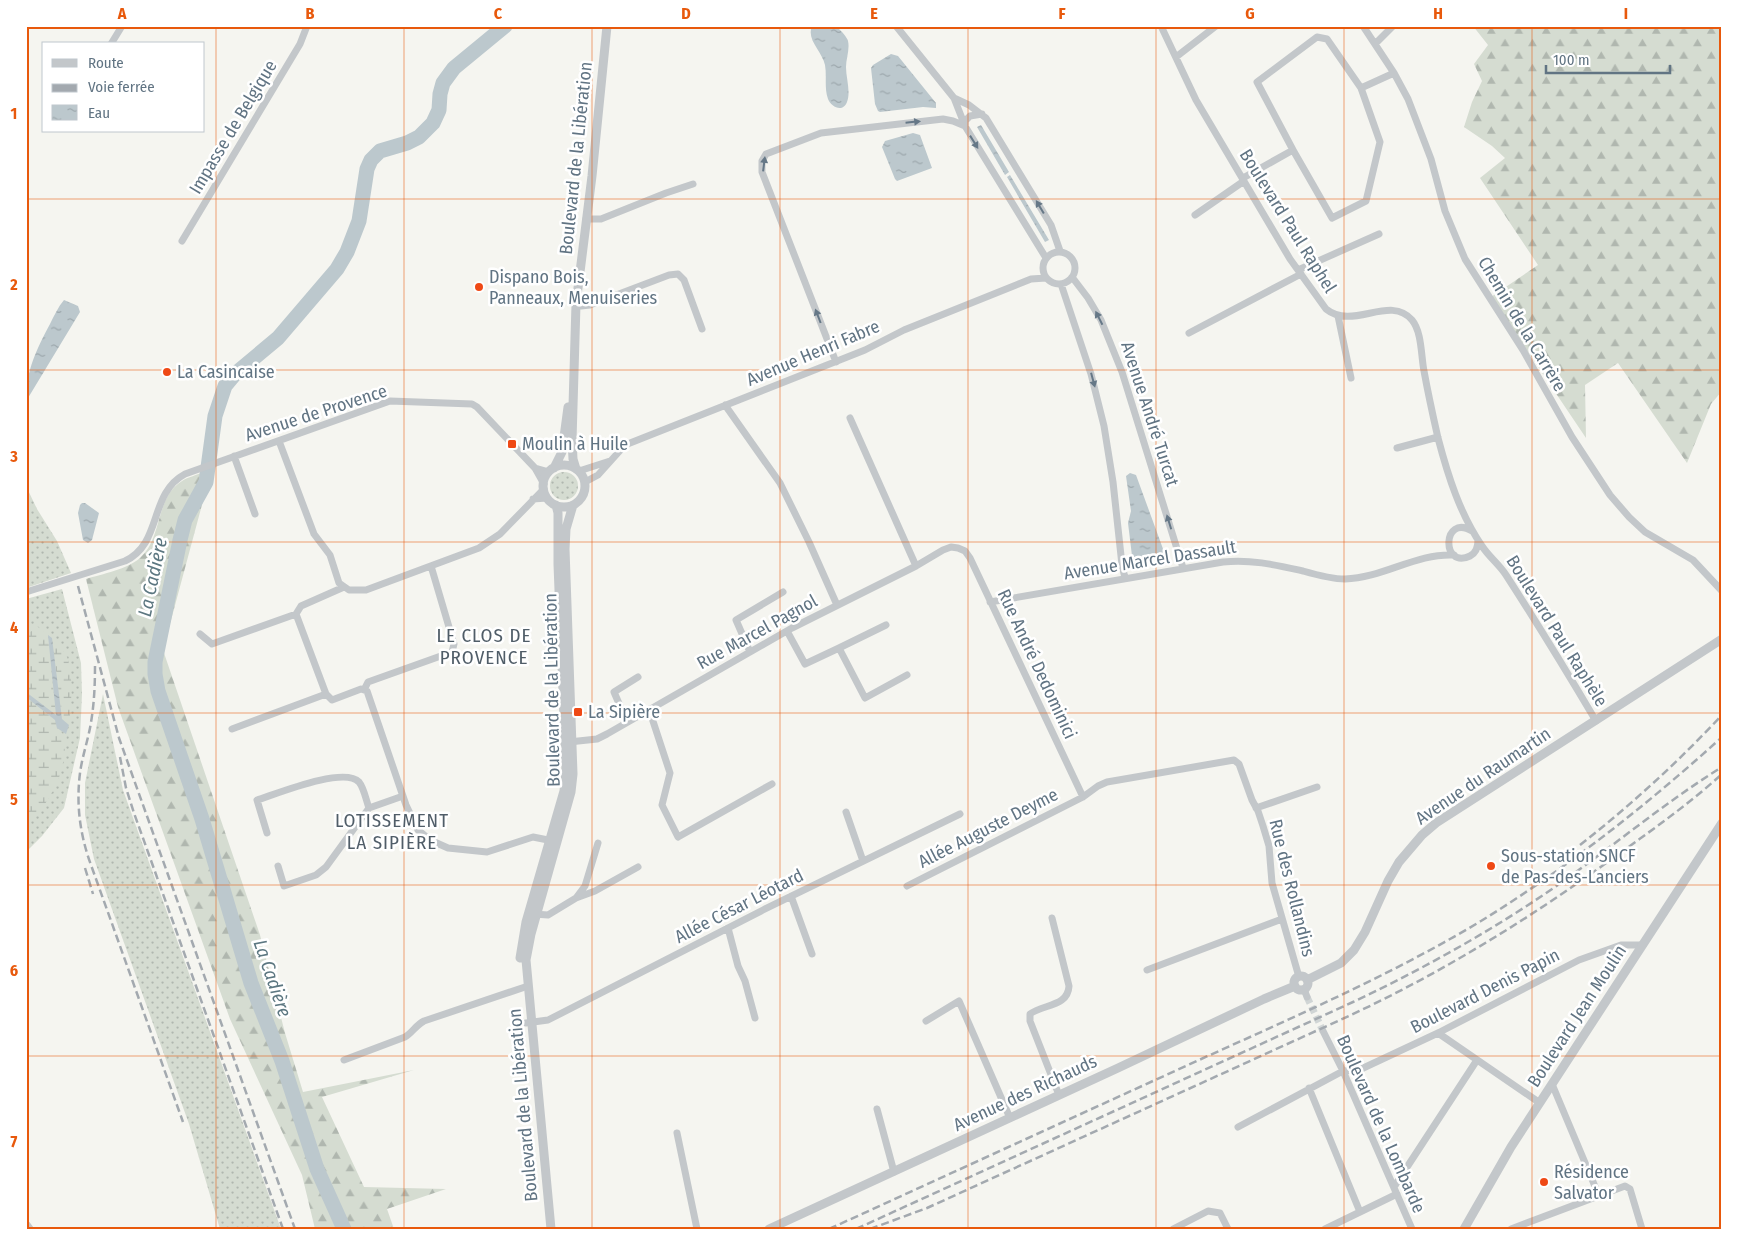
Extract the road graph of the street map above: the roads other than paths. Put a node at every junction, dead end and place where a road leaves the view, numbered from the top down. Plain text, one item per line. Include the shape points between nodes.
1 (122, 26) edge
2 (306, 26) edge
3 (607, 26) edge
4 (896, 26) edge
5 (1161, 26) edge
6 (1216, 26) edge
7 (1363, 26) edge
8 (1393, 26) edge
9 (112, 42) edge
10 (1375, 44) junction
11 (1176, 57) junction
12 (1394, 73) junction
13 (1361, 88) junction
14 (954, 98) junction
15 (982, 114) junction
16 (965, 126) junction
17 (1293, 150) junction
18 (1243, 180) junction
19 (693, 184) dead end
20 (1195, 215) dead end
21 (586, 219) junction
22 (1379, 234) dead end
23 (182, 241) dead end
24 (1060, 251) junction
25 (1046, 258) junction
26 (1042, 268) junction
27 (1300, 272) junction
28 (1046, 278) junction
29 (1072, 278) junction
30 (1031, 279) junction
31 (1061, 284) junction
32 (576, 304) junction
33 (1338, 316) junction
34 (702, 329) dead end
35 (1189, 333) dead end
36 (836, 362) junction
37 (1351, 378) dead end
38 (573, 383) junction
39 (725, 405) junction
40 (850, 418) dead end
41 (1438, 437) junction
42 (279, 440) junction
43 (1397, 448) dead end
44 (234, 456) junction
45 (610, 460) junction
46 (534, 468) junction
47 (552, 470) junction
48 (577, 470) junction
49 (585, 482) junction
50 (545, 490) junction
51 (556, 505) junction
52 (573, 506) junction
53 (1460, 509) junction
54 (255, 514) dead end
55 (1455, 530) junction
56 (1473, 531) junction
57 (1478, 539) junction
58 (1448, 542) junction
59 (958, 548) joint
60 (1454, 555) junction
61 (1431, 556) junction
62 (1471, 556) junction
63 (1492, 557) junction
64 (431, 566) junction
65 (916, 566) junction
66 (1183, 568) junction
67 (1125, 578) junction
68 (344, 587) junction
69 (1722, 591) edge
70 (26, 592) edge
71 (783, 592) dead end
72 (990, 602) junction
73 (837, 605) junction
74 (296, 614) junction
75 (886, 625) dead end
76 (788, 631) junction
77 (200, 634) dead end
78 (1722, 640) edge
79 (839, 648) junction
80 (750, 652) junction
81 (907, 675) dead end
82 (638, 677) dead end
83 (364, 690) junction
84 (326, 694) junction
85 (649, 709) junction
86 (1596, 721) junction
87 (627, 722) junction
88 (232, 729) dead end
89 (568, 742) junction
90 (772, 784) dead end
91 (1317, 787) dead end
92 (403, 796) junction
93 (1084, 797) junction
94 (369, 808) junction
95 (1256, 808) junction
96 (846, 812) dead end
97 (960, 814) dead end
98 (1722, 823) edge
99 (267, 833) dead end
100 (553, 841) junction
101 (598, 843) dead end
102 (863, 861) junction
103 (278, 866) dead end
104 (638, 867) dead end
105 (907, 886) dead end
106 (791, 896) junction
107 (576, 898) junction
108 (532, 913) junction
109 (1052, 918) dead end
110 (1282, 919) junction
111 (728, 928) junction
112 (1643, 945) junction
113 (812, 954) dead end
114 (1147, 970) dead end
115 (1303, 978) junction
116 (525, 987) junction
117 (755, 1018) dead end
118 (926, 1021) dead end
119 (529, 1022) junction
120 (1323, 1031) tunnel mouth
121 (1438, 1033) junction
122 (344, 1060) dead end
123 (1477, 1060) junction
124 (1343, 1071) junction
125 (1552, 1084) junction
126 (1309, 1088) junction
127 (1060, 1095) junction
128 (1540, 1103) junction
129 (877, 1109) dead end
130 (1010, 1118) junction
131 (1238, 1127) dead end
132 (677, 1133) dead end
133 (894, 1172) junction
134 (1394, 1186) junction
135 (1397, 1194) junction
136 (1599, 1196) junction
137 (1360, 1212) junction
138 (26, 1225) edge
139 (29, 1229) edge
140 (545, 1229) edge
141 (551, 1229) edge
142 (697, 1229) edge
143 (769, 1229) edge
144 (1173, 1229) edge
145 (1228, 1229) edge
146 (1325, 1229) edge
147 (1412, 1229) edge
148 (1464, 1229) edge
149 (1511, 1229) edge
150 (1642, 1229) edge

1 - 9 street
2 - 23 street, Impasse de Belgique via 300,44
3 - 21 street, Boulevard de la Libération
4 - 14 street
5 - 11 street, Boulevard Paul Raphel
6 - 11 street
7 - 10 street, Chemin de la Carrère
8 - 10 street
10 - 12 street, Chemin de la Carrère
11 - 18 street, Boulevard Paul Raphel via 1196,100
12 - 13 street
12 - 69 street, Chemin de la Carrère via 1431,158 1445,210 1465,259 1523,350 1572,437 1610,495 1629,517 1645,532 1693,560
13 - 17 street via 1327,39 1317,36 1257,82
13 - 17 street via 1380,142 1366,201 1332,218
14 - 15 street
14 - 16 street
15 - 16 street via 970,116
24 -> 15 street via 1051,225
16 -> 25 street
36 -> 16 street via 762,172 764,157 831,130 944,119
17 - 18 street
18 - 20 street
18 - 27 street, Boulevard Paul Raphel
19 - 21 street via 601,219
21 - 32 street, Boulevard de la Libération
22 - 27 street
24 - 25 street
24 - 29 street via 1075,263
25 - 26 street
26 - 28 street
26 - 30 street, Avenue Henri Fabre
27 - 33 street, Boulevard Paul Raphel via 1326,309
27 - 35 street
28 - 30 street, Avenue Henri Fabre
28 - 31 street
29 - 31 street
66 -> 29 street, Avenue André Turcat via 1122,372 1101,320
30 - 36 street, Avenue Henri Fabre via 904,330
31 -> 67 street via 1091,374 1104,426
32 - 34 street via 590,305 678,274 684,280
32 - 38 street, Boulevard de la Libération
33 - 37 street
33 - 41 street, Boulevard Paul Raphel via 1346,318 1398,310 1412,320 1418,331
36 - 39 street, Avenue Henri Fabre
38 - 47 street, Boulevard de la Libération via 562,452
38 - 48 street, Boulevard de la Libération via 572,440
39 - 45 street, Avenue Henri Fabre via 625,445
39 - 73 street via 780,483
40 - 65 street
41 - 43 street
41 - 53 street, Boulevard Paul Raphel
42 - 44 street, Avenue de Provence
42 - 46 street, Avenue de Provence via 390,401 468,403 477,407
42 - 68 street via 314,534 330,555 339,583
44 - 54 street
44 - 70 street, Avenue de Provence via 179,477 170,485 146,543 136,555
45 - 48 street, Avenue Henri Fabre
45 - 49 street, Avenue Henri Fabre via 598,475
46 - 47 street
46 - 50 street, Avenue de Provence
47 - 48 street via 565,465
47 - 50 street, Boulevard de la Libération via 545,478
48 - 49 street, Boulevard de la Libération
49 - 52 street, Boulevard de la Libération via 582,498
50 - 51 street
50 - 64 street via 500,534 479,548
51 - 52 street
51 - 89 street, Boulevard de la Libération
52 - 89 street, Boulevard de la Libération via 566,529
53 - 55 street
53 - 56 street, Boulevard Paul Raphel
55 - 56 street
55 - 58 street
56 - 57 street
57 - 62 street via 1477,548
57 - 63 street, Boulevard Paul Raphèle
58 - 60 street
58 - 61 street, Avenue Marcel Dassault
59 - 65 street, Rue Marcel Pagnol via 948,548
59 - 72 street, Rue André Dedominici via 970,558
60 - 61 street, Avenue Marcel Dassault
60 - 62 street via 1462,558
61 - 66 street, Avenue Marcel Dassault via 1347,579 1248,561
62 - 63 street, Boulevard Paul Raphèle
63 - 86 street, Boulevard Paul Raphèle via 1505,572
64 - 68 street via 366,590
64 - 83 street via 454,644 452,652 368,682
65 - 73 street, Rue Marcel Pagnol
66 - 67 street, Avenue Marcel Dassault
67 - 72 street, Avenue Marcel Dassault
68 - 74 street via 301,606
71 - 80 street via 736,620
72 - 93 street, Rue André Dedominici
73 - 76 street, Rue Marcel Pagnol
74 - 77 street via 212,644
74 - 84 street
75 - 79 street
76 - 79 street via 805,664
76 - 80 street, Rue Marcel Pagnol
78 - 86 street, Avenue du Raumartin
79 - 81 street via 865,698
80 - 85 street, Rue Marcel Pagnol
82 - 87 street via 614,692
83 - 84 street via 332,700
83 - 92 street
84 - 88 street
85 - 87 street, Rue Marcel Pagnol
85 - 90 street via 670,773 662,805 678,837
86 - 115 street, Avenue du Raumartin via 1422,835 1399,862 1354,950 1341,963
87 - 89 street, Rue Marcel Pagnol via 597,739
89 - 100 street, Boulevard de la Libération via 573,774 571,792
91 - 95 street
92 - 94 street
92 - 100 street via 418,830 448,848 487,852 533,837
93 - 95 street, Rue des Rollandins via 1107,782 1232,760 1239,764
93 - 105 street, Allée Auguste Deyme
94 - 99 street via 360,783 352,778 323,779 257,800
94 - 103 street via 326,867 316,875 284,886
95 - 110 street, Rue des Rollandins via 1269,846 1272,883
96 - 102 street
97 - 102 street, Allée César Léotard
98 - 112 street, Boulevard Jean Moulin
100 - 108 street, Boulevard de la Libération
101 - 107 street via 585,886
102 - 106 street, Allée César Léotard
104 - 107 street
106 - 111 street, Allée César Léotard
106 - 113 street
107 - 108 street via 548,914
108 - 116 street, Boulevard de la Libération
109 - 127 street via 1069,992 1061,1002 1030,1014 1030,1021
110 - 114 street
110 - 115 street, Rue des Rollandins
111 - 117 street
111 - 119 street, Allée César Léotard via 548,1020
112 - 121 street, Boulevard Denis Papin via 1621,945 1579,960
112 - 125 street, Boulevard Jean Moulin
115 - 127 street, Avenue des Richauds via 1295,980 1302,991 1264,999
116 - 119 street, Boulevard de la Libération
116 - 122 street via 424,1021 405,1037
118 - 130 street via 959,1001
119 - 140 street, Boulevard de la Libération
119 - 141 street, Boulevard de la Libération
120 - 124 street, Boulevard de la Lombarde
121 - 123 street
121 - 124 street, Boulevard Denis Papin via 1359,1070
123 - 128 street
123 - 134 street
124 - 126 street, Boulevard Denis Papin
124 - 134 street, Boulevard de la Lombarde
125 - 128 street, Boulevard Jean Moulin
125 - 136 street
126 - 131 street, Boulevard Denis Papin
126 - 137 street
127 - 130 street, Avenue des Richauds
128 - 148 street, Boulevard Jean Moulin
129 - 133 street
130 - 133 street, Avenue des Richauds
132 - 142 street
133 - 143 street, Avenue des Richauds
134 - 135 street, Boulevard de la Lombarde
135 - 137 street
135 - 147 street, Boulevard de la Lombarde
136 - 149 street
136 - 150 street via 1629,1187
137 - 146 street
138 - 139 street
144 - 145 street via 1208,1211 1220,1213

